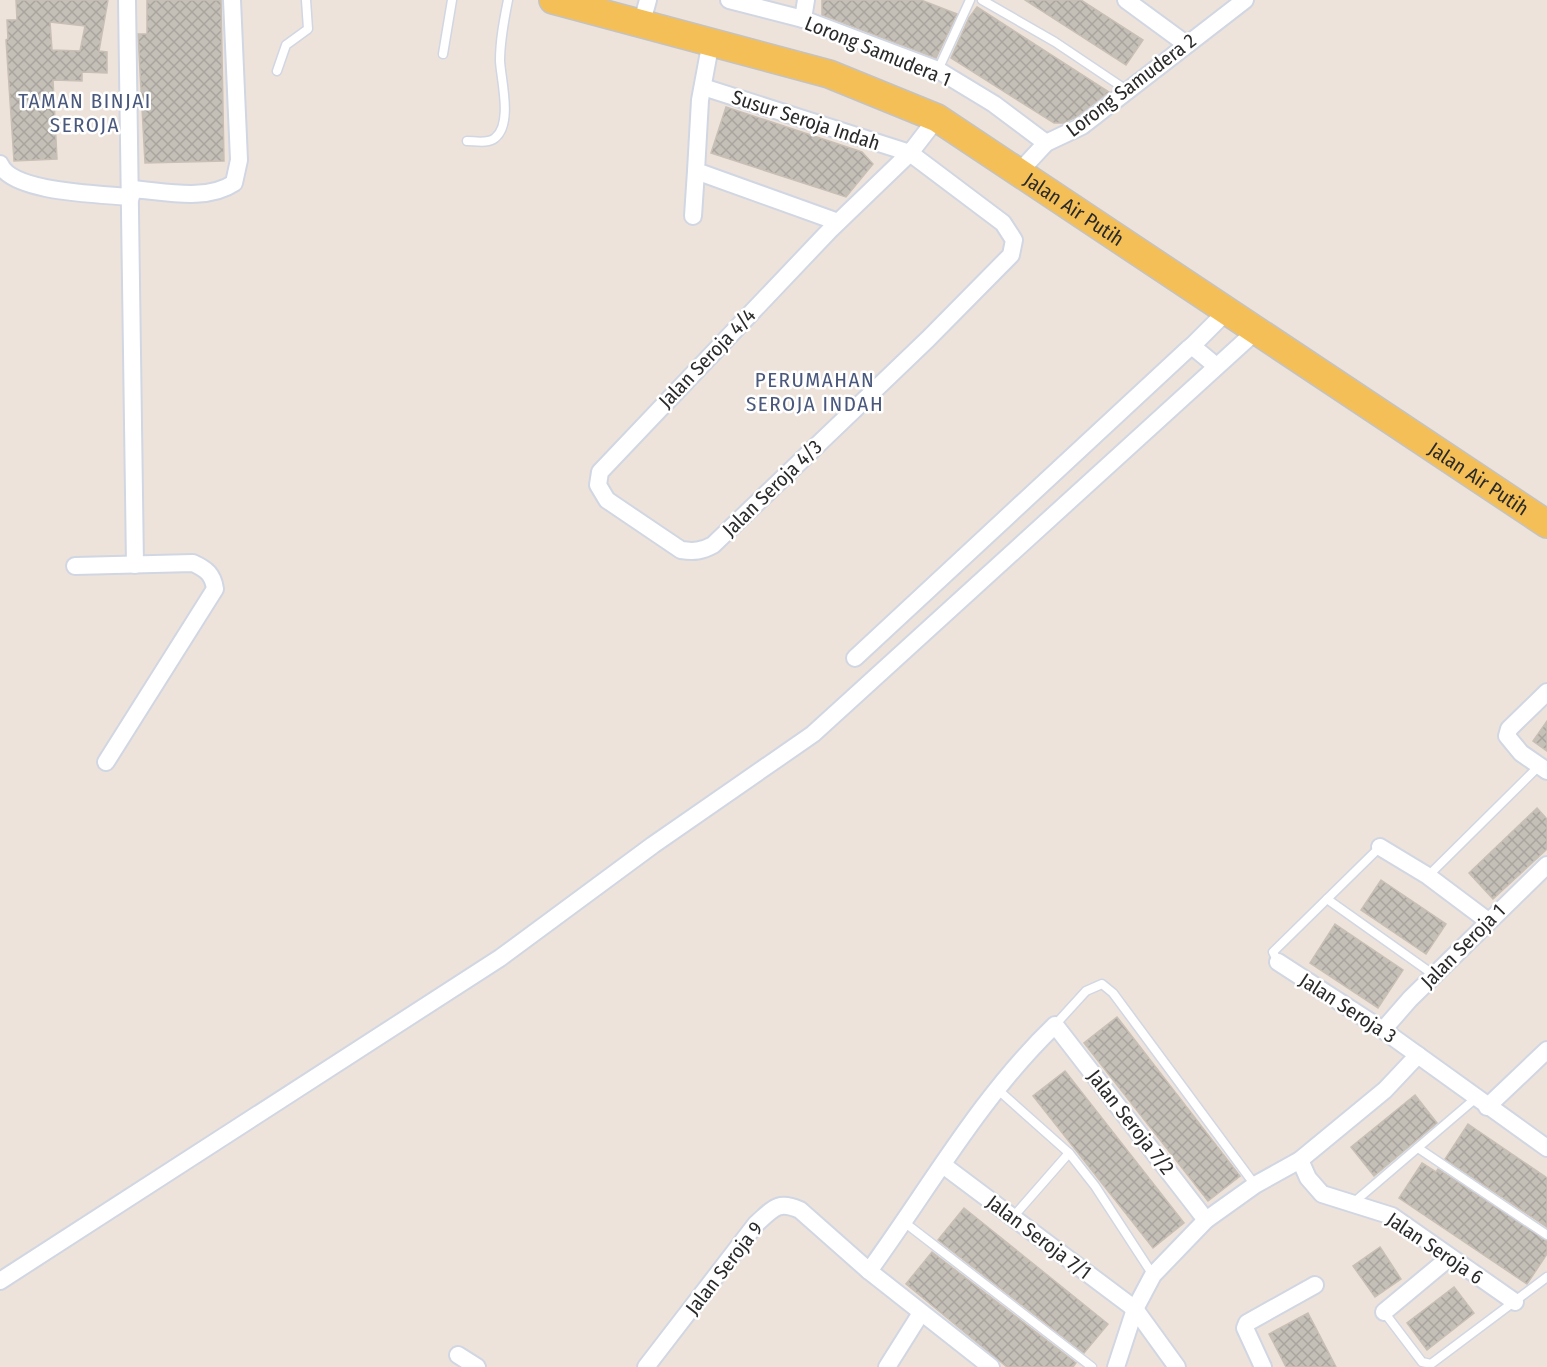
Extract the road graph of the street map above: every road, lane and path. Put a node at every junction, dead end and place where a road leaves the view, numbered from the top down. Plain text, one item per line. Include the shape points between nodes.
1 (127, 0) edge
2 (232, 0) edge
3 (306, 0) edge
4 (452, 0) edge
5 (508, 0) edge
6 (553, 0) edge
7 (729, 0) edge
8 (806, 0) edge
9 (970, 0) edge
10 (981, 0) edge
11 (1245, 0) edge
12 (1129, 1) edge
13 (645, 11) edge
14 (803, 19) junction
15 (711, 41) junction
16 (1186, 44) junction
17 (442, 54) dead end
18 (938, 70) junction
19 (277, 71) dead end
20 (703, 87) junction
21 (1128, 91) junction
22 (938, 118) junction
23 (467, 141) dead end
24 (1046, 143) junction
25 (910, 153) junction
26 (0, 164) edge
27 (696, 171) junction
28 (1020, 171) junction
29 (131, 193) junction
30 (693, 216) dead end
31 (838, 222) junction
32 (1227, 311) junction
33 (1256, 331) junction
34 (1192, 346) junction
35 (1215, 365) junction
36 (1547, 524) edge
37 (692, 552) joint
38 (135, 565) junction
39 (75, 566) dead end
40 (855, 658) dead end
41 (1547, 692) edge
42 (105, 762) dead end
43 (1543, 768) edge
44 (1380, 847) joint
45 (1547, 865) edge
46 (1428, 876) junction
47 (1327, 899) junction
48 (1488, 921) junction
49 (1278, 962) joint
50 (1434, 975) junction
51 (1055, 1025) junction
52 (1383, 1030) junction
53 (1547, 1050) edge
54 (1418, 1055) junction
55 (996, 1088) junction
56 (1481, 1103) junction
57 (1418, 1148) junction
58 (1547, 1148) edge
59 (1069, 1153) junction
60 (1300, 1160) junction
61 (943, 1165) junction
62 (1255, 1185) junction
63 (1352, 1203) junction
64 (1013, 1217) junction
65 (1206, 1220) junction
66 (904, 1222) junction
67 (1547, 1235) edge
68 (1449, 1258) junction
69 (869, 1271) junction
70 (1153, 1275) junction
71 (1547, 1277) edge
72 (0, 1281) edge
73 (1316, 1285) dead end
74 (1515, 1302) junction
75 (1136, 1309) junction
76 (1384, 1312) joint
77 (921, 1313) junction
78 (458, 1355) dead end
79 (648, 1366) edge
80 (986, 1366) edge
81 (477, 1367) edge
82 (887, 1367) edge
83 (1092, 1367) edge
84 (1116, 1367) edge
85 (1177, 1367) edge
86 (1263, 1367) edge

1 - 29 street
2 - 29 street via 239,160 234,183 206,194
3 - 19 lane via 308,29 286,45
4 - 17 lane
5 - 23 lane via 501,34 506,104 501,128 491,140
6 - 13 main road, Jalan Air Putih
7 - 14 street, Lorong Samudera 1
8 - 14 street
9 - 18 lane
10 - 21 lane via 1055,42
11 - 16 street, Lorong Samudera 2
12 - 16 street
13 - 15 main road, Jalan Air Putih
14 - 18 street, Lorong Samudera 1
15 - 20 street
15 - 22 main road, Jalan Air Putih via 829,74
16 - 21 street, Lorong Samudera 2
18 - 24 street, Lorong Samudera 1 via 994,104
20 - 25 street, Susur Seroja Indah
20 - 27 street
21 - 24 street, Lorong Samudera 2 via 1082,126
22 - 25 street, Jalan Seroja 4/4
22 - 28 main road, Jalan Air Putih
24 - 28 street, Lorong Samudera 2
25 - 31 street, Jalan Seroja 4/4
25 - 37 street, Jalan Seroja 4/3 via 1012,232 1011,255 713,545
26 - 29 street via 12,178 48,188
27 - 30 street
27 - 31 street
28 - 32 main road, Jalan Air Putih
29 - 38 street
31 - 37 street, Jalan Seroja 4/4 via 600,472 598,485 607,500 681,550
32 - 33 main road, Jalan Air Putih
32 - 34 street
33 - 35 street
33 - 36 main road, Jalan Air Putih
34 - 35 street
34 - 40 street
35 - 72 street via 813,734 500,958
38 - 39 street
38 - 42 street via 193,563 214,578 216,589
41 - 43 street via 1509,729 1507,736 1521,753
43 - 46 lane
44 - 46 street
44 - 47 lane
45 - 48 street, Jalan Seroja 1
46 - 48 street
47 - 49 lane via 1273,952
47 - 50 lane
48 - 50 street, Jalan Seroja 1
49 - 52 street, Jalan Seroja 3
50 - 52 street, Jalan Seroja 1
51 - 55 street
51 - 62 lane via 1086,991 1102,984 1113,993
51 - 65 street, Jalan Seroja 7/2
52 - 54 street, Jalan Seroja 3
53 - 56 street
54 - 56 street, Jalan Seroja 3
54 - 60 street via 1385,1090
55 - 59 lane
55 - 61 street
56 - 57 lane
56 - 58 street, Jalan Seroja 3
57 - 63 lane
57 - 67 lane
59 - 64 lane
59 - 70 lane
60 - 62 street
60 - 63 street, Jalan Seroja 6 via 1308,1178 1322,1194
61 - 64 street, Jalan Seroja 7/1
61 - 66 street
62 - 65 street
63 - 68 street, Jalan Seroja 6 via 1392,1216
64 - 75 street, Jalan Seroja 7/1
65 - 70 street
66 - 69 street
66 - 83 lane
68 - 74 street, Jalan Seroja 6
68 - 76 street
69 - 77 street
69 - 79 street, Jalan Seroja 9 via 800,1210 787,1204 775,1206 756,1224
70 - 75 street
71 - 74 lane
73 - 86 street via 1247,1323 1245,1328
74 - 76 lane via 1431,1364 1422,1362
75 - 84 street
75 - 85 street, Jalan Seroja 7/1
77 - 80 street
77 - 82 street
78 - 81 street

